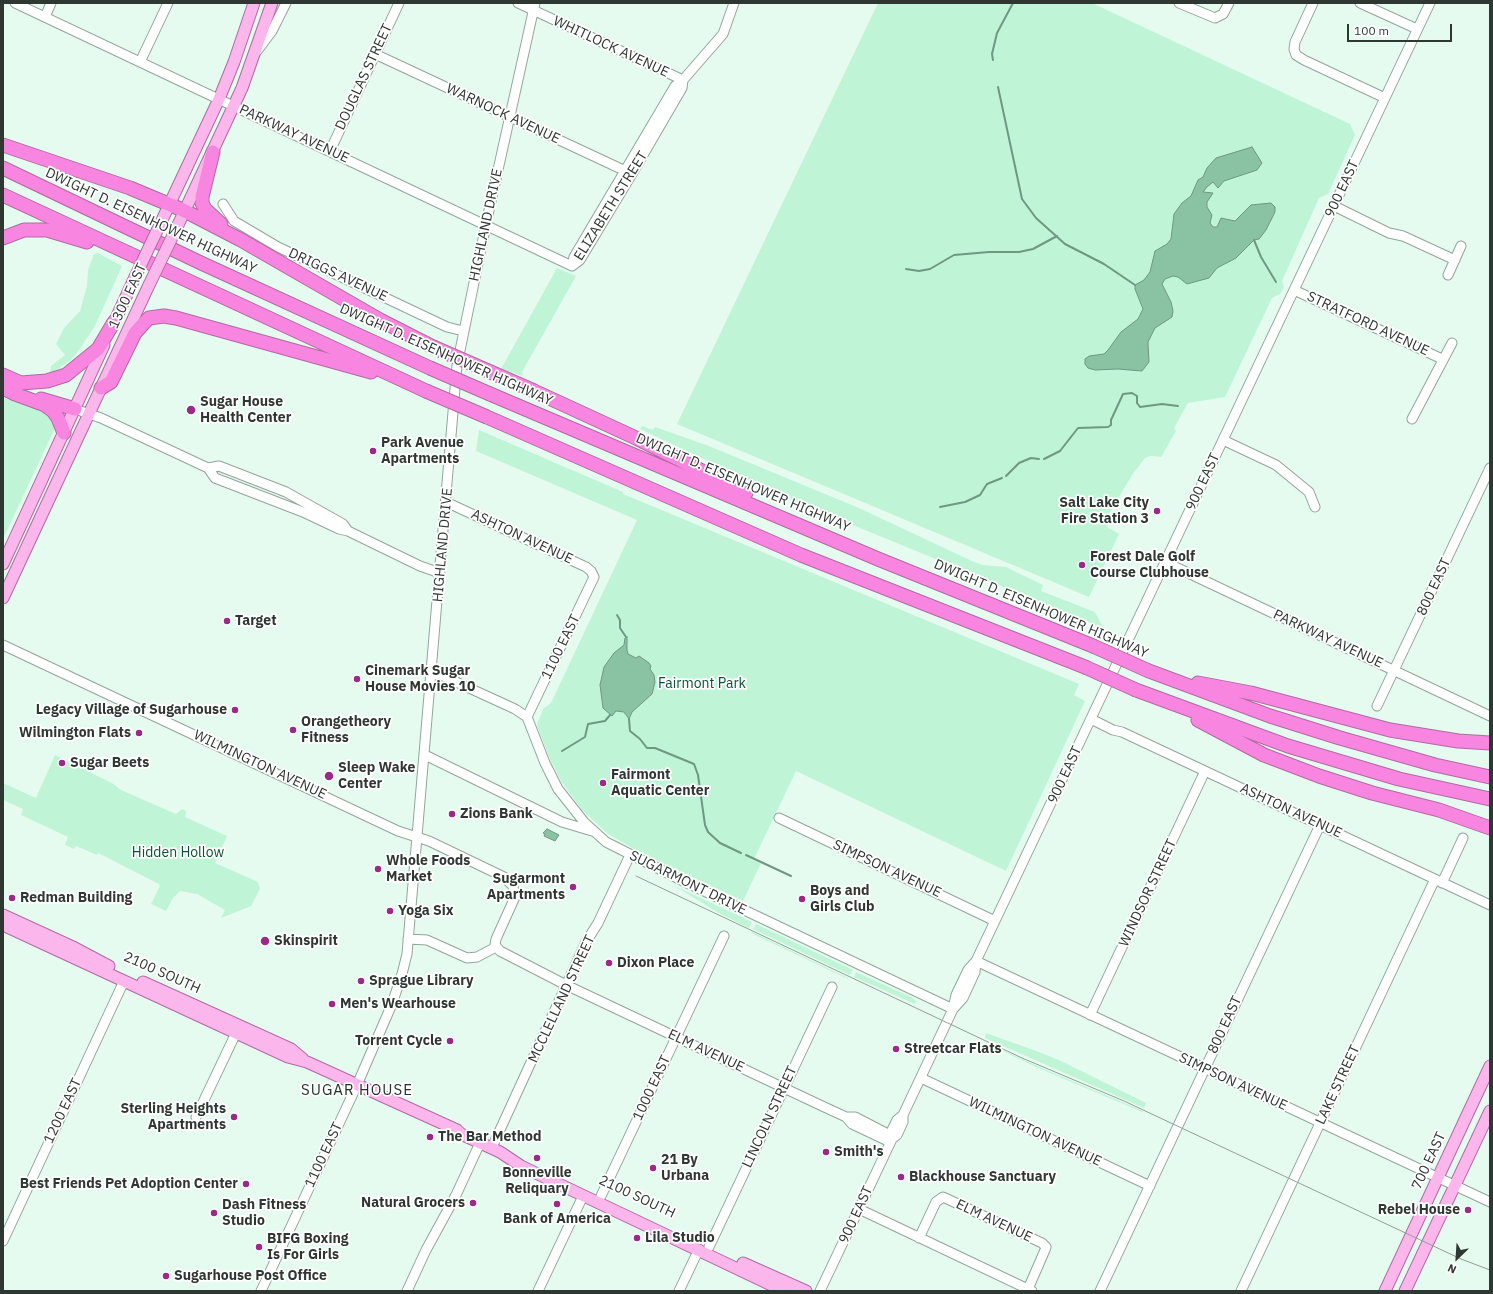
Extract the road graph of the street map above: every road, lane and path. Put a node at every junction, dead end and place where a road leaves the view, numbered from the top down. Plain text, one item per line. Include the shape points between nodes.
1 (15, 3) edge
2 (51, 3) edge
3 (168, 3) edge
4 (254, 3) edge
5 (272, 3) edge
6 (286, 3) edge
7 (399, 3) edge
8 (518, 3) edge
9 (734, 3) edge
10 (1179, 3) edge
11 (1229, 3) edge
12 (1313, 3) edge
13 (1360, 3) edge
14 (1430, 3) edge
15 (534, 7) edge
16 (45, 17) junction
17 (1417, 29) junction
18 (255, 54) junction
19 (375, 54) junction
20 (140, 62) junction
21 (683, 80) junction
22 (1385, 98) junction
23 (219, 99) junction
24 (234, 106) junction
25 (509, 117) junction
26 (3, 145) edge
27 (330, 151) junction
28 (213, 152) junction
29 (3, 168) edge
30 (629, 173) junction
31 (3, 195) edge
32 (170, 204) junction
33 (223, 204) dead end
34 (1334, 206) junction
35 (185, 211) junction
36 (486, 224) junction
37 (228, 233) junction
38 (3, 238) edge
39 (1461, 246) dead end
40 (124, 252) junction
41 (1455, 260) junction
42 (572, 266) joint
43 (1448, 275) dead end
44 (1294, 290) junction
45 (114, 322) junction
46 (463, 331) junction
47 (1452, 343) dead end
48 (1442, 359) junction
49 (3, 375) edge
50 (410, 383) junction
51 (3, 387) edge
52 (101, 388) junction
53 (75, 409) junction
54 (88, 415) junction
55 (1412, 419) dead end
56 (64, 433) junction
57 (1223, 440) junction
58 (208, 468) junction
59 (1490, 468) edge
60 (446, 502) junction
61 (1315, 507) dead end
62 (348, 531) junction
63 (878, 559) junction
64 (1166, 562) junction
65 (3, 564) edge
66 (440, 573) junction
67 (594, 577) joint
68 (3, 598) edge
69 (3, 645) edge
70 (1394, 671) junction
71 (432, 674) junction
72 (1163, 676) junction
73 (1153, 696) junction
74 (1377, 706) dead end
75 (1490, 716) edge
76 (528, 717) junction
77 (1090, 719) junction
78 (1490, 743) edge
79 (425, 755) junction
80 (1205, 771) junction
81 (1490, 777) edge
82 (1490, 799) edge
83 (779, 818) dead end
84 (1320, 825) junction
85 (1490, 828) edge
86 (592, 831) junction
87 (417, 838) junction
88 (1463, 838) dead end
89 (630, 855) junction
90 (1438, 881) junction
91 (1490, 905) edge
92 (3, 914) edge
93 (995, 920) junction
94 (4, 929) edge
95 (724, 936) dead end
96 (408, 939) junction
97 (496, 947) junction
98 (75, 948) junction
99 (976, 961) junction
100 (124, 981) junction
101 (566, 985) junction
102 (832, 986) dead end
103 (163, 998) junction
104 (196, 1005) junction
105 (953, 1009) junction
106 (1090, 1015) junction
107 (236, 1033) junction
108 (676, 1037) junction
109 (307, 1062) junction
110 (1490, 1066) edge
111 (1205, 1068) junction
112 (920, 1078) junction
113 (357, 1085) junction
114 (784, 1088) junction
115 (1490, 1112) edge
116 (196, 1118) dead end
117 (1320, 1123) junction
118 (457, 1130) junction
119 (476, 1141) junction
120 (891, 1141) junction
121 (494, 1143) junction
122 (1438, 1178) junction
123 (1150, 1186) junction
124 (1455, 1186) junction
125 (583, 1196) junction
126 (601, 1196) junction
127 (1490, 1202) edge
128 (623, 1207) junction
129 (858, 1209) junction
130 (919, 1238) junction
131 (3, 1241) edge
132 (699, 1247) junction
133 (1030, 1290) edge
134 (261, 1291) edge
135 (407, 1291) edge
136 (538, 1291) edge
137 (679, 1291) edge
138 (784, 1291) edge
139 (806, 1291) edge
140 (820, 1291) edge
141 (1100, 1291) edge
142 (1241, 1291) edge
143 (1385, 1291) edge
144 (1405, 1291) edge

1 - 16 street, PARKWAY AVENUE
2 - 16 street
3 - 20 street
4 - 23 main road, 1300 EAST
5 - 18 main road, 1300 EAST
6 - 18 street via 272,31
7 - 19 street, DOUGLAS STREET
8 - 15 street, WHITLOCK AVENUE
9 - 21 street, ELIZABETH STREET via 721,38
10 - 11 street via 1217,18 1223,14
12 - 22 street via 1296,39 1295,52 1304,60
13 - 17 street
14 - 17 street, 900 EAST
15 - 21 street, WHITLOCK AVENUE
15 - 25 street, HIGHLAND DRIVE
16 - 20 street, PARKWAY AVENUE
17 - 22 street, 900 EAST
18 - 24 main road, 1300 EAST
19 - 25 street, WARNOCK AVENUE
19 - 27 street, DOUGLAS STREET
20 - 23 street, PARKWAY AVENUE
21 - 30 street, ELIZABETH STREET via 682,88
22 - 34 street, 900 EAST
23 - 24 street, PARKWAY AVENUE
23 - 32 main road, 1300 EAST
24 - 27 street, PARKWAY AVENUE
24 - 28 main road, 1300 EAST
25 - 30 street, WARNOCK AVENUE
25 - 36 street, HIGHLAND DRIVE
26 - 32 highway
27 - 36 street, PARKWAY AVENUE
28 - 35 main road, 1300 EAST
28 - 37 highway via 202,203
29 - 63 highway, DWIGHT D. EISENHOWER HIGHWAY, bridge via 201,263 430,368
30 - 42 street, ELIZABETH STREET via 580,260
31 - 40 highway
32 - 35 highway
32 - 45 main road, 1300 EAST, bridge
33 - 46 street, DRIGGS AVENUE via 234,221 278,247 447,327
34 - 41 street via 1389,233 1403,236
34 - 44 street, 900 EAST
35 - 37 highway
35 - 52 main road, 1300 EAST, bridge
36 - 42 street, PARKWAY AVENUE
36 - 46 street, HIGHLAND DRIVE
37 - 63 highway, bridge via 380,320 433,347 636,438
38 - 40 highway via 24,230 47,230
39 - 41 street
40 - 50 highway
41 - 43 street
44 - 48 street, STRATFORD AVENUE
44 - 57 street, 900 EAST
45 - 49 highway via 98,349 66,375 46,381 21,383
45 - 53 main road, 1300 EAST
46 - 60 street, HIGHLAND DRIVE via 457,366
47 - 48 street, STRATFORD AVENUE
48 - 55 street, STRATFORD AVENUE
50 - 52 highway via 164,316 149,318 135,333 111,382
50 - 73 highway, bridge via 801,554
51 - 53 highway
51 - 56 highway via 53,411
52 - 54 main road, 1300 EAST
53 - 54 street
53 - 56 main road, 1300 EAST
54 - 58 street via 101,418
54 - 68 main road, 1300 EAST
56 - 65 main road, 1300 EAST
57 - 61 street via 1276,465 1308,492
57 - 64 street, 900 EAST
58 - 62 street via 214,478
58 - 62 street via 219,466 286,492 343,524
59 - 70 street, 800 EAST
60 - 66 street, HIGHLAND DRIVE
60 - 67 street, ASHTON AVENUE via 586,567 592,571
62 - 66 street
63 - 72 highway, DWIGHT D. EISENHOWER HIGHWAY, bridge
64 - 70 street, PARKWAY AVENUE
64 - 77 street, 900 EAST
66 - 71 street, HIGHLAND DRIVE
67 - 76 street, 1100 EAST
69 - 87 street, WILMINGTON AVENUE
70 - 74 street, 800 EAST
70 - 75 street, PARKWAY AVENUE
71 - 76 street via 443,676
71 - 79 street, HIGHLAND DRIVE
72 - 78 highway via 1251,692 1390,730 1458,741
72 - 81 highway, DWIGHT D. EISENHOWER HIGHWAY via 1270,716 1340,738 1435,765
73 - 82 highway via 1288,746 1399,779
73 - 85 highway via 1264,755 1319,776 1439,810
76 - 86 street via 553,781 569,805
77 - 80 street, ASHTON AVENUE
77 - 93 street, 900 EAST
79 - 86 street, SUGARMONT DRIVE via 562,822
79 - 87 street, HIGHLAND DRIVE
80 - 84 street, ASHTON AVENUE
80 - 106 street, WINDSOR STREET
83 - 93 street, SIMPSON AVENUE
84 - 90 street, ASHTON AVENUE
84 - 111 street, 800 EAST
86 - 89 street, SUGARMONT DRIVE
87 - 96 street, HIGHLAND DRIVE
87 - 97 street, WILMINGTON AVENUE via 483,867 510,882 515,897 496,939
88 - 90 street, LAKE STREET
89 - 101 street, MCCLELLAND STREET
89 - 105 street, SUGARMONT DRIVE
90 - 91 street, ASHTON AVENUE
90 - 117 street, LAKE STREET
92 - 98 main road, 2100 SOUTH
93 - 99 street, 900 EAST
94 - 98 main road via 14,925 62,947
94 - 100 main road, 2100 SOUTH
95 - 108 street, 1000 EAST
96 - 97 street via 421,939 467,958 477,957
96 - 113 street, HIGHLAND DRIVE via 406,960 399,985
97 - 101 street
98 - 104 main road, 2100 SOUTH via 98,962
99 - 105 street, 900 EAST via 975,972 963,998
99 - 106 street, SIMPSON AVENUE
100 - 103 main road, 2100 SOUTH
100 - 131 street, 1200 EAST
101 - 108 street, ELM AVENUE
101 - 121 street, MCCLELLAND STREET
102 - 114 street, LINCOLN STREET
103 - 104 main road via 170,997 191,1007
103 - 107 main road, 2100 SOUTH
104 - 109 main road, 2100 SOUTH via 291,1049
105 - 112 street, 900 EAST
106 - 111 street, SIMPSON AVENUE
107 - 109 main road, 2100 SOUTH via 288,1057
107 - 116 street
108 - 114 street, ELM AVENUE
108 - 126 street, 1000 EAST
109 - 113 main road, 2100 SOUTH
110 - 122 main road, 700 EAST
111 - 117 street, SIMPSON AVENUE
111 - 123 street, 800 EAST
112 - 120 street, 900 EAST via 903,1115 897,1120 891,1132
112 - 123 street, WILMINGTON AVENUE
113 - 118 main road, 2100 SOUTH
113 - 134 street, 1100 EAST
114 - 120 street, ELM AVENUE via 846,1117 852,1124
114 - 132 street, LINCOLN STREET
115 - 124 main road
117 - 122 street, SIMPSON AVENUE
117 - 142 street, LAKE STREET
118 - 119 main road, 2100 SOUTH
118 - 121 main road, 2100 SOUTH via 464,1128
119 - 121 main road
119 - 125 main road, 2100 SOUTH
119 - 135 street via 456,1195
120 - 129 street, 900 EAST
121 - 126 main road, 2100 SOUTH via 523,1164
122 - 124 street, SIMPSON AVENUE
122 - 143 main road, 700 EAST
123 - 141 street, 800 EAST
124 - 127 street, SIMPSON AVENUE
124 - 144 main road
125 - 128 main road via 588,1194
125 - 132 main road, 2100 SOUTH
125 - 136 street
126 - 128 main road, 2100 SOUTH
128 - 132 main road, 2100 SOUTH
129 - 130 street
129 - 140 street, 900 EAST
130 - 133 street
130 - 133 street, ELM AVENUE via 936,1202 943,1197 1042,1243 1046,1247
132 - 137 street, LINCOLN STREET
132 - 138 main road, 2100 SOUTH
132 - 139 main road, 2100 SOUTH

